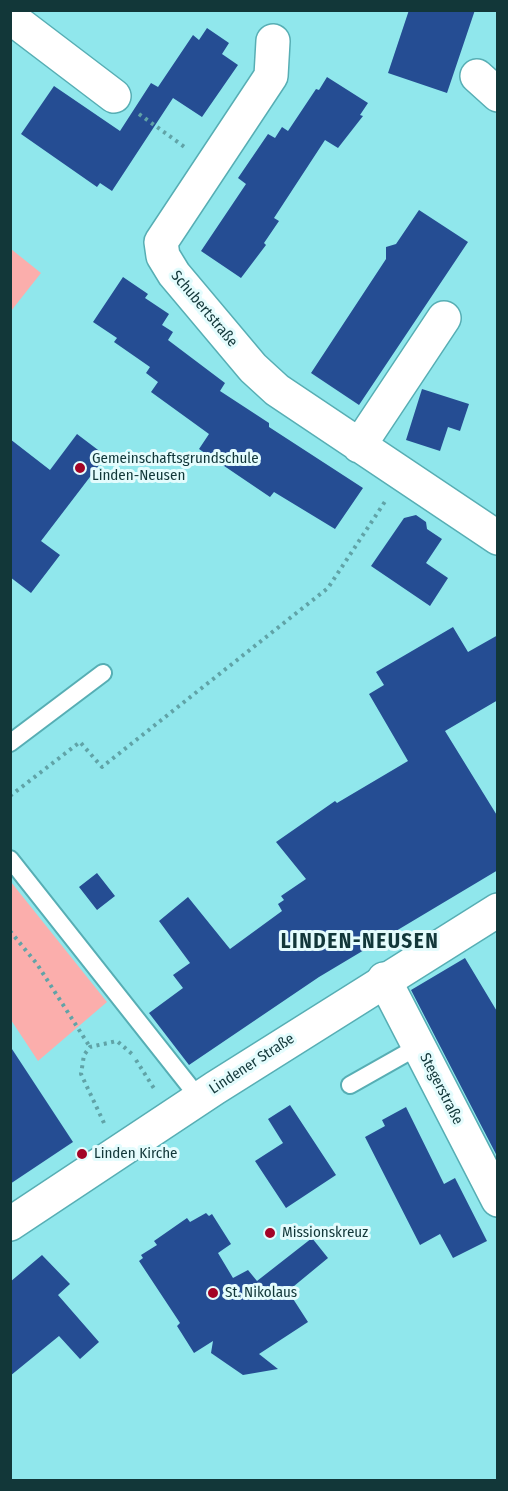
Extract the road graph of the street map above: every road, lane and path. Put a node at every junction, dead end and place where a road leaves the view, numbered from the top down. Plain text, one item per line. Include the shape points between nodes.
1 (10, 17) edge
2 (273, 41) dead end
3 (114, 96) joint
4 (212, 166) junction
5 (444, 318) dead end
6 (359, 446) junction
7 (402, 475) junction
8 (498, 538) edge
9 (103, 673) dead end
10 (10, 743) edge
11 (10, 796) edge
12 (10, 859) edge
13 (498, 910) edge
14 (10, 931) edge
15 (384, 979) junction
16 (419, 1046) junction
17 (90, 1047) junction
18 (350, 1085) dead end
19 (199, 1098) junction
20 (172, 1117) junction
21 (122, 1152) junction
22 (498, 1200) edge
23 (10, 1224) edge

1 - 3 street
2 - 4 street, Schubertstraße via 271,75
3 - 4 path
4 - 6 street, Schubertstraße via 161,242 163,256 253,368 277,390
5 - 6 street
6 - 7 street, Schubertstraße
7 - 8 street, Schubertstraße
7 - 11 path via 328,588 102,767 80,742
9 - 10 lane
12 - 19 lane
13 - 15 street, Lindener Straße
14 - 17 path via 37,963
15 - 16 street, Stegerstraße
15 - 19 street, Lindener Straße
16 - 18 lane
16 - 22 street, Stegerstraße
17 - 20 path via 117,1041 133,1055
17 - 21 path via 84,1055 81,1074 98,1114
19 - 20 street, Lindener Straße
20 - 21 street, Lindener Straße
21 - 23 street, Lindener Straße

